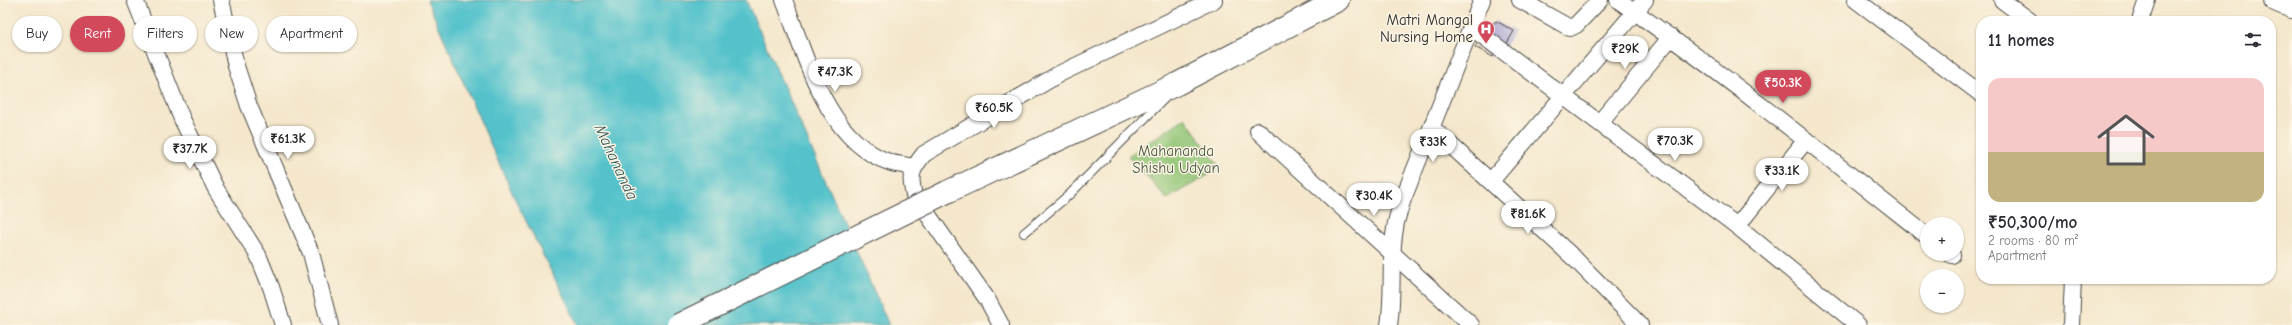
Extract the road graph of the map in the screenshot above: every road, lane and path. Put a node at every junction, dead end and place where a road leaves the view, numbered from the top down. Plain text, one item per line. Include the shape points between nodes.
1 (136, 0) edge
2 (221, 0) edge
3 (784, 0) edge
4 (1214, 0) edge
5 (1338, 0) edge
6 (1482, 0) edge
7 (1520, 0) edge
8 (1600, 0) edge
9 (1618, 0) edge
10 (1856, 0) edge
11 (2002, 0) edge
12 (2147, 0) edge
13 (2275, 0) edge
14 (1640, 6) edge
15 (2292, 7) edge
16 (2023, 16) edge
17 (2142, 16) edge
18 (1471, 27) junction
19 (1671, 37) junction
20 (1178, 84) junction
21 (1976, 90) edge
22 (1565, 96) junction
23 (1600, 122) junction
24 (1432, 128) junction
25 (1258, 131) dead end
26 (1806, 140) junction
27 (913, 167) junction
28 (1491, 181) junction
29 (1737, 226) junction
30 (1920, 230) edge
31 (1024, 233) dead end
32 (1392, 253) junction
33 (2073, 284) edge
34 (282, 325) edge
35 (330, 325) edge
36 (678, 325) edge
37 (1001, 325) edge
38 (1389, 325) edge
39 (1471, 325) edge
40 (1640, 325) edge
41 (1858, 325) edge
42 (2071, 325) edge

1 - 34 street via 160,66 195,148 216,189 258,255
2 - 35 street via 236,66 249,106 311,253
3 - 27 street via 822,98 844,129 870,152 889,162
4 - 27 street via 1059,74 924,154
5 - 20 main road
6 - 18 street
7 - 8 street via 1570,28
9 - 14 street
10 - 21 street
11 - 16 street
12 - 17 street
13 - 15 main road
14 - 19 street
14 - 22 street
18 - 22 street
18 - 24 street
19 - 23 street
19 - 26 street
20 - 31 lane via 1070,194
20 - 36 main road, bridge via 947,192
22 - 23 street
22 - 28 street
23 - 29 street
24 - 28 street
24 - 32 street via 1403,199
25 - 32 street
26 - 29 street
26 - 30 street
27 - 37 street via 910,180 914,195 987,299
28 - 40 street via 1576,260
29 - 41 street
32 - 38 street via 1392,305
32 - 39 street
33 - 42 street

